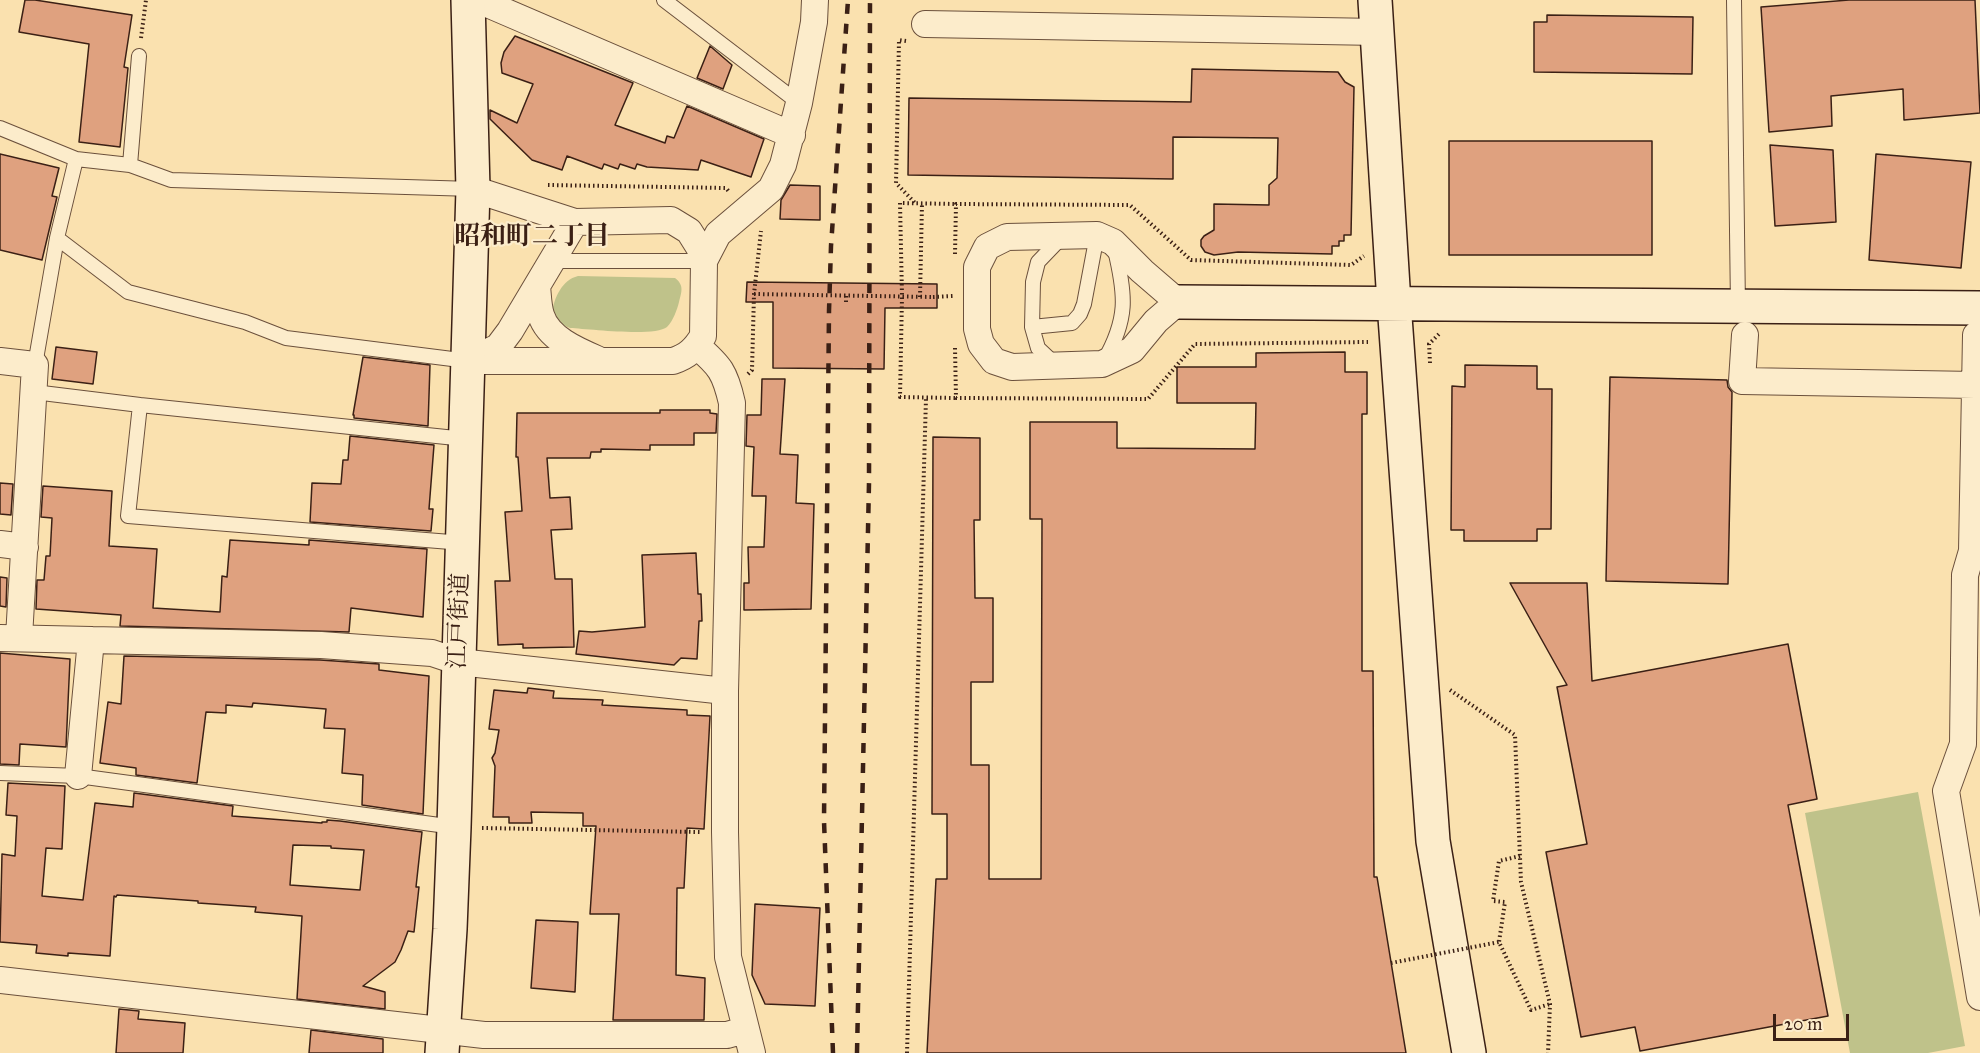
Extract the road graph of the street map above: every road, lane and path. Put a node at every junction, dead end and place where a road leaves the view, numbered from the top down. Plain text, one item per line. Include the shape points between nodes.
1 (146, 0) edge
2 (468, 0) edge
3 (478, 0) edge
4 (664, 0) edge
5 (815, 0) edge
6 (1375, 0) edge
7 (1734, 0) edge
8 (1378, 32) junction
9 (920, 33) joint
10 (139, 56) joint
11 (799, 102) junction
12 (0, 128) edge
13 (792, 135) junction
14 (76, 159) junction
15 (130, 165) junction
16 (544, 185) dead end
17 (473, 189) junction
18 (736, 201) dead end
19 (919, 204) junction
20 (956, 204) dead end
21 (762, 221) dead end
22 (575, 222) junction
23 (1063, 236) junction
24 (57, 237) junction
25 (1105, 239) junction
26 (552, 261) junction
27 (704, 261) junction
28 (537, 286) junction
29 (754, 294) junction
30 (846, 296) junction
31 (902, 296) junction
32 (959, 296) dead end
33 (920, 297) junction
34 (846, 302) dead end
35 (1178, 302) junction
36 (1394, 303) junction
37 (1742, 321) junction
38 (1978, 322) edge
39 (1032, 327) junction
40 (1444, 330) dead end
41 (697, 346) junction
42 (0, 361) edge
43 (468, 361) junction
44 (602, 361) junction
45 (1102, 364) junction
46 (35, 365) junction
47 (1057, 366) junction
48 (1430, 368) dead end
49 (752, 370) dead end
50 (1975, 385) junction
51 (34, 392) junction
52 (926, 398) junction
53 (956, 398) dead end
54 (140, 405) junction
55 (466, 439) junction
56 (463, 543) junction
57 (12, 545) edge
58 (9, 637) edge
59 (91, 640) junction
60 (459, 662) junction
61 (725, 691) junction
62 (1450, 700) dead end
63 (0, 773) edge
64 (78, 776) junction
65 (454, 827) junction
66 (725, 832) junction
67 (1520, 856) junction
68 (1477, 938) dead end
69 (1499, 942) junction
70 (1479, 949) dead end
71 (1391, 963) dead end
72 (0, 980) edge
73 (1980, 997) edge
74 (1550, 1004) junction
75 (748, 1041) edge
76 (443, 1042) edge
77 (908, 1053) edge
78 (1469, 1053) edge
79 (1548, 1053) edge

1 - 10 path
2 - 17 street, 江戸街道
3 - 13 street
4 - 11 lane
5 - 11 street
6 - 8 street
7 - 37 lane
8 - 9 street
8 - 36 street
9 - 19 path via 899,40 896,183
10 - 15 lane
11 - 13 street
12 - 14 lane
13 - 27 street via 771,189 718,234
14 - 15 lane
14 - 24 lane
15 - 17 lane via 171,180
16 - 18 path via 726,188
17 - 22 street
17 - 43 street, 江戸街道
19 - 20 path
19 - 31 path via 900,203
19 - 33 path
21 - 29 path
22 - 26 street
22 - 27 street via 671,220 689,231
23 - 25 street
23 - 39 lane via 1038,262 1033,282
23 - 47 street via 1007,237 987,247 977,267 977,329 981,344 994,362 1012,367
24 - 43 lane via 128,292 245,322 286,338
24 - 46 lane
25 - 35 street
25 - 39 lane via 1080,314 1072,323
25 - 45 lane via 1120,273 1124,309 1120,330
26 - 27 lane
26 - 28 street
27 - 41 street via 703,336
28 - 43 street via 498,347
28 - 44 street via 541,315 548,328 561,340
29 - 30 path, bridge
29 - 49 path
30 - 31 path, bridge
30 - 34 path, bridge
31 - 33 path, bridge
31 - 52 path via 900,397
32 - 33 path, bridge
35 - 36 street
35 - 45 street via 1132,350
36 - 37 street
36 - 78 street via 1433,841
37 - 38 street
37 - 50 street via 1742,381
38 - 50 street
39 - 47 lane via 1038,348
40 - 48 path via 1429,344
41 - 44 street via 686,357 673,361
41 - 61 street via 718,365 732,403
42 - 46 street
43 - 44 street
43 - 55 street, 江戸街道
45 - 47 street
46 - 51 street
50 - 73 street via 1972,551 1965,575 1963,744 1946,791
51 - 54 lane
51 - 57 street
52 - 53 path
52 - 77 path
54 - 55 lane
54 - 56 lane via 128,516
55 - 56 street, 江戸街道
56 - 60 street, 江戸街道
57 - 58 street
58 - 59 street
59 - 60 street via 321,645 432,653
59 - 64 street
60 - 61 street
60 - 65 street, 江戸街道
61 - 66 street
62 - 67 path via 1449,690 1515,735
63 - 64 lane
64 - 65 lane
65 - 66 path
65 - 76 street, 江戸街道
66 - 75 street via 728,957
67 - 69 path via 1499,861 1493,900 1505,902
67 - 74 path via 1521,882
68 - 70 path
69 - 71 path, bridge
69 - 74 path via 1531,1010
72 - 76 street
74 - 79 path
75 - 76 street via 727,1035 484,1035

